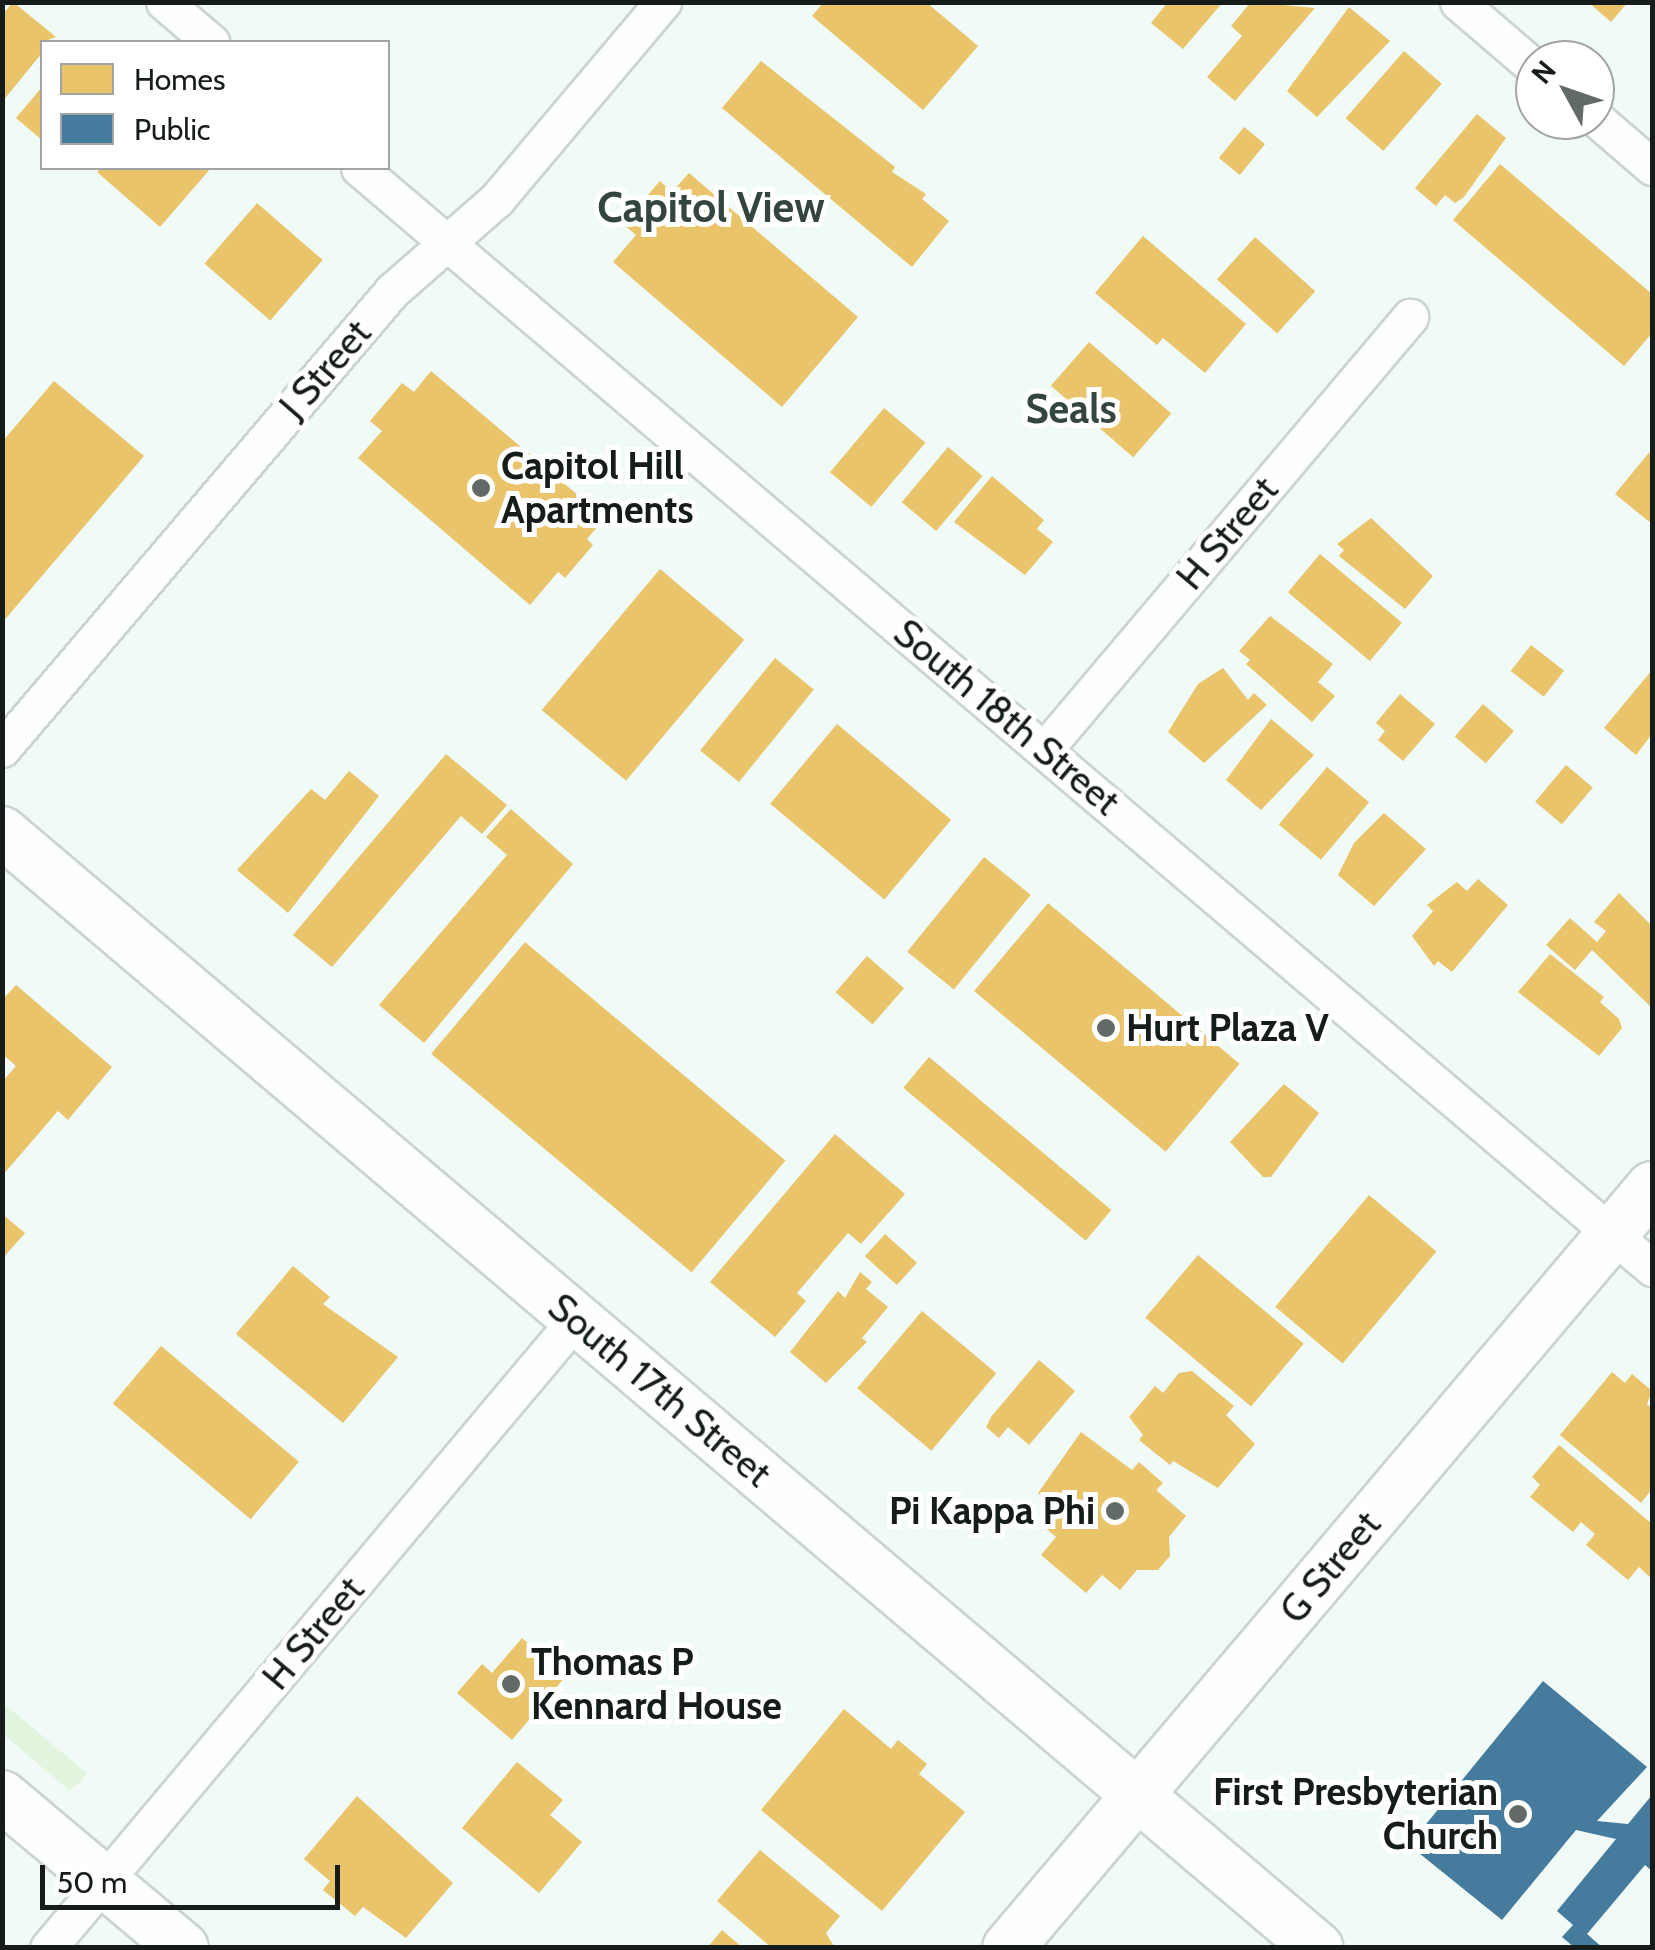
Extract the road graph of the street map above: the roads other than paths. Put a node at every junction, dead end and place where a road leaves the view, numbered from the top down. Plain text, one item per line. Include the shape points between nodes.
1 (164, 2) edge
2 (663, 2) edge
3 (1458, 2) edge
4 (209, 40) edge
5 (1515, 51) edge
6 (1615, 135) edge
7 (1652, 166) edge
8 (361, 170) edge
9 (448, 242) junction
10 (1410, 317) dead end
11 (2, 749) edge
12 (1044, 749) junction
13 (2, 832) edge
14 (1652, 1186) edge
15 (1613, 1232) junction
16 (1652, 1268) edge
17 (576, 1318) junction
18 (1137, 1794) junction
19 (2, 1796) edge
20 (104, 1881) junction
21 (48, 1948) edge
22 (183, 1948) edge
23 (1008, 1948) edge
24 (1318, 1948) edge

1 - 4 street
2 - 9 street, J Street via 497,199
3 - 5 street
6 - 7 street
8 - 9 street, South 18th Street
9 - 11 street, J Street via 392,291
9 - 12 street, South 18th Street
10 - 12 street, H Street
12 - 15 street, South 18th Street
13 - 17 main road, South 17th Street
14 - 15 main road, G Street
15 - 16 street, South 18th Street
15 - 18 main road, G Street
17 - 18 main road, South 17th Street
17 - 20 street, H Street
18 - 23 main road, G Street
18 - 24 main road, South 17th Street
19 - 20 main road
20 - 21 street, H Street
20 - 22 main road

